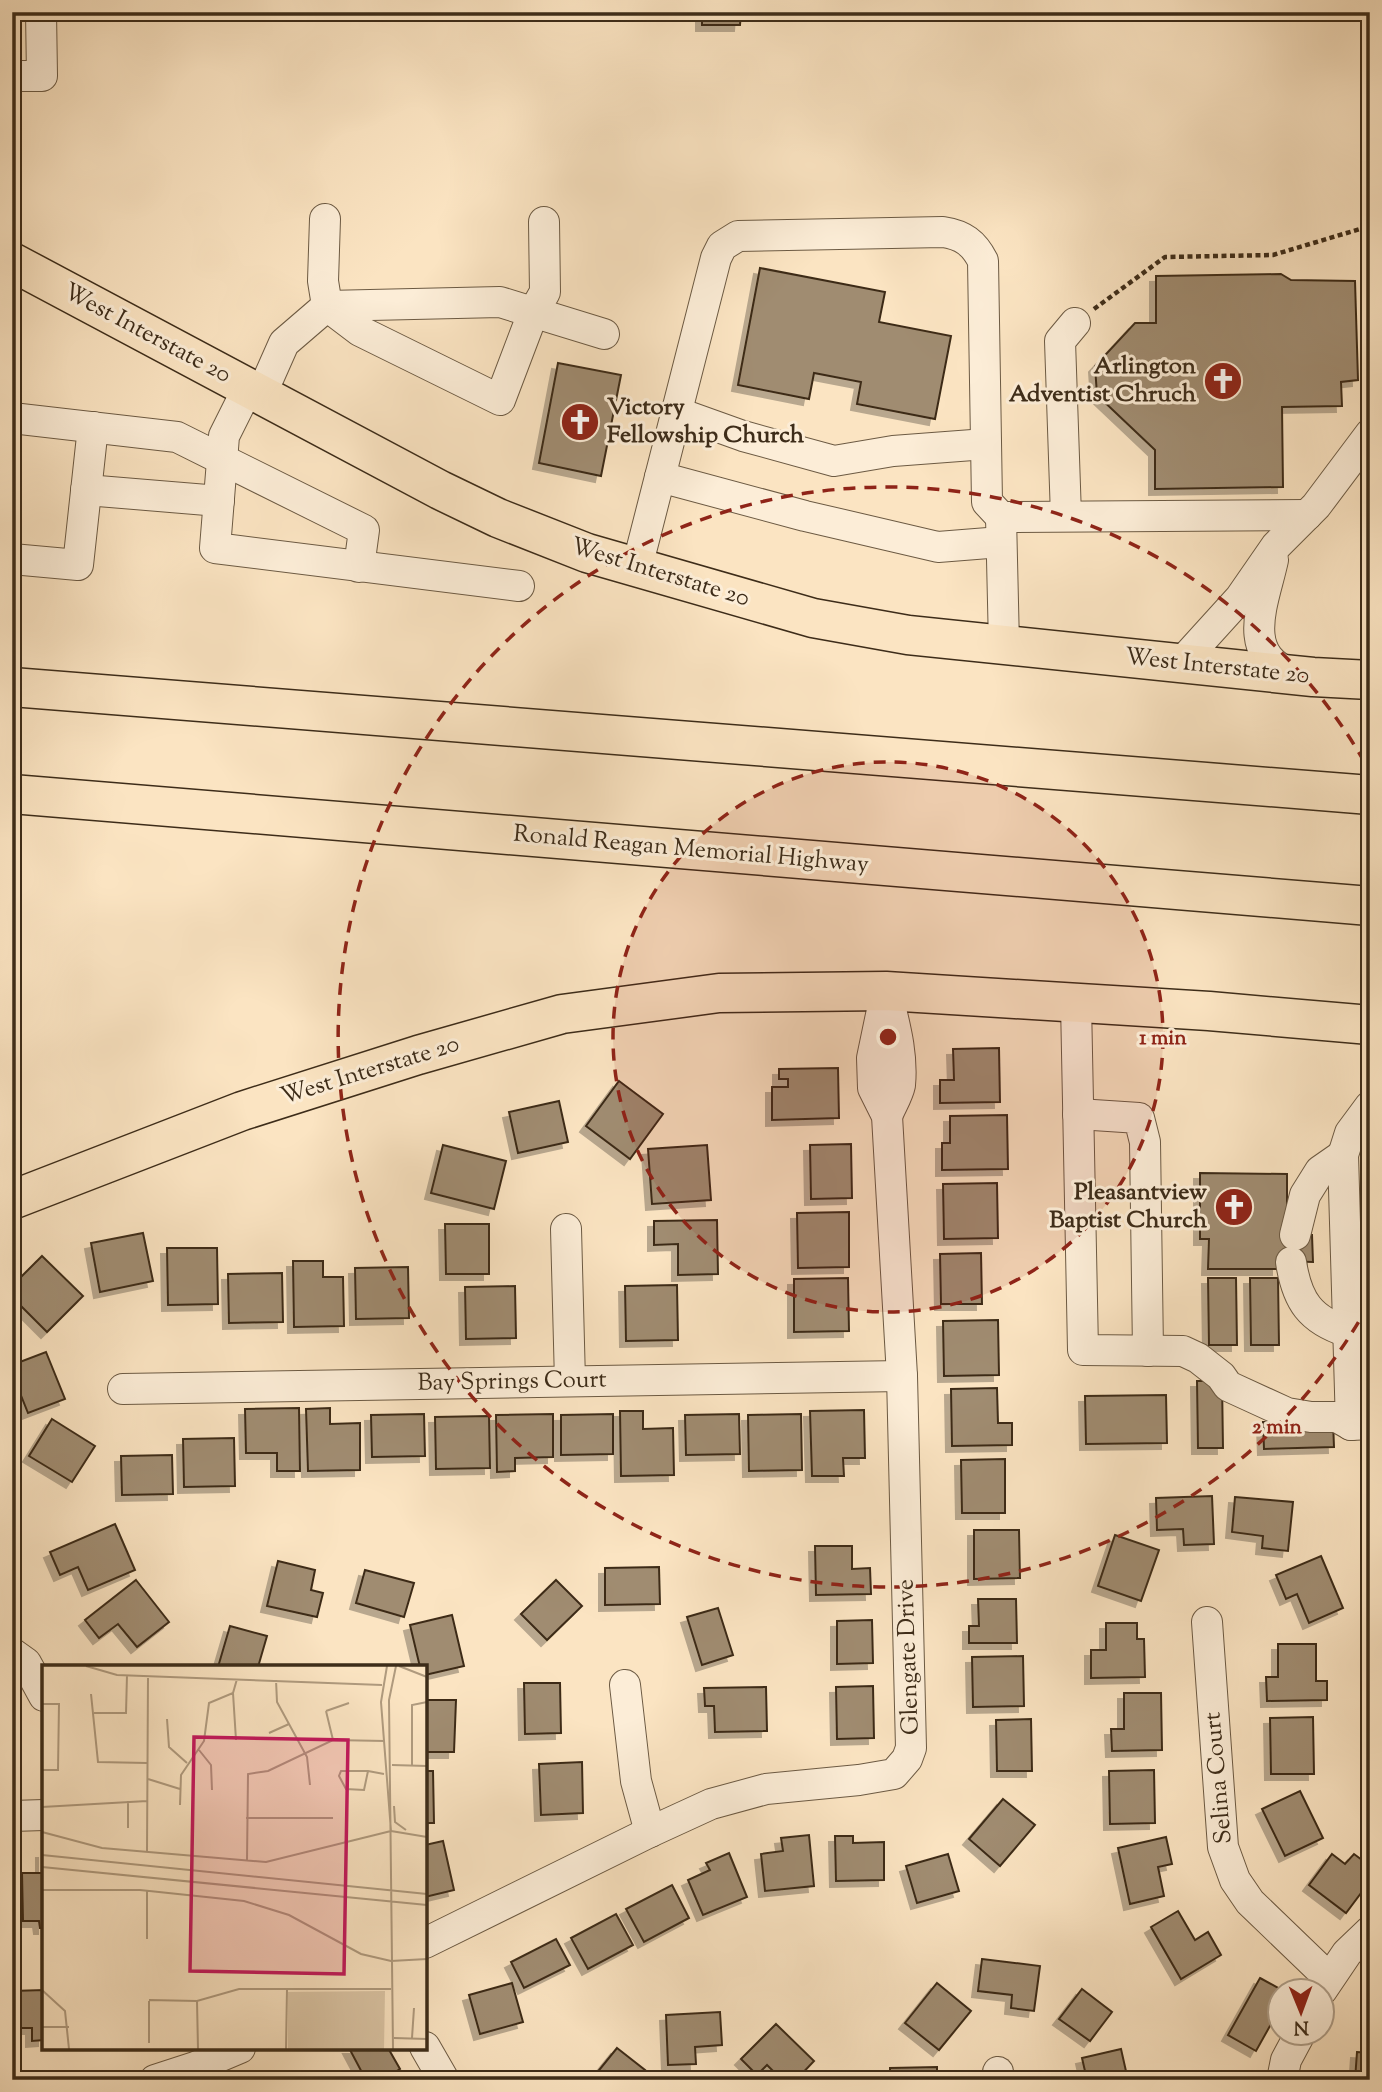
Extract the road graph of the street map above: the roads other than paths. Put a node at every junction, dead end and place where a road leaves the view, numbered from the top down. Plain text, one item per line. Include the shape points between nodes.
1 (41, 12) edge
2 (12, 76) edge
3 (325, 219) dead end
4 (544, 222) dead end
5 (12, 262) edge
6 (327, 306) junction
7 (533, 313) junction
8 (1075, 323) road end
9 (604, 334) dead end
10 (255, 391) junction
11 (676, 412) junction
12 (12, 418) edge
13 (93, 427) junction
14 (1370, 435) edge
15 (986, 444) junction
16 (222, 459) junction
17 (660, 477) junction
18 (86, 490) junction
19 (219, 501) junction
20 (1307, 515) junction
21 (1066, 516) junction
22 (1001, 529) junction
23 (1276, 546) junction
24 (12, 559) edge
25 (359, 566) junction
26 (636, 567) junction
27 (519, 586) dead end
28 (1004, 645) junction
29 (1181, 663) junction
30 (1292, 674) junction
31 (1370, 680) edge
32 (12, 687) edge
33 (12, 794) edge
34 (1370, 795) edge
35 (1370, 906) edge
36 (886, 991) junction
37 (1076, 1003) junction
38 (1370, 1025) edge
39 (1370, 1106) edge
40 (1078, 1114) junction
41 (1343, 1155) junction
42 (12, 1200) edge
43 (566, 1229) dead end
44 (1348, 1332) junction
45 (1148, 1351) junction
46 (902, 1376) junction
47 (570, 1381) junction
48 (123, 1389) dead end
49 (1360, 1424) edge
50 (1207, 1622) dead end
51 (12, 1653) edge
52 (625, 1685) dead end
53 (42, 1692) edge
54 (42, 1815) edge
55 (12, 1816) edge
56 (650, 1832) junction
57 (1370, 1931) edge
58 (427, 1942) edge
59 (1318, 1976) edge
60 (1331, 1976) edge
61 (1294, 2046) edge
62 (235, 2050) edge
63 (427, 2050) edge
64 (155, 2080) edge
65 (444, 2080) edge
66 (1282, 2080) edge

1 - 2 street via 42,76
3 - 6 street
4 - 7 street via 545,292
5 - 10 main road, West Interstate 20
6 - 7 street via 500,302
6 - 7 street via 360,331 500,400
6 - 10 street via 284,343
7 - 9 street
8 - 21 street via 1060,341
10 - 16 street via 224,436
10 - 26 main road, West Interstate 20 via 498,517 587,553
11 - 15 street via 834,461
11 - 15 street via 722,246 738,236 943,232 968,240 983,261
11 - 17 street
12 - 13 street
13 - 16 street via 177,437
13 - 18 street
14 - 20 street
15 - 22 street via 987,502
16 - 19 street
16 - 25 street via 364,530
17 - 22 street via 938,547
17 - 26 street
18 - 19 street
18 - 24 street via 78,565
19 - 25 street via 215,548
20 - 21 street
20 - 23 street
21 - 22 street
22 - 28 street
23 - 29 street via 1240,598
23 - 30 street via 1259,634 1268,660
25 - 27 street
26 - 28 main road, West Interstate 20 via 813,618 908,635
28 - 29 main road, West Interstate 20
29 - 30 main road, West Interstate 20
30 - 31 main road, West Interstate 20
32 - 34 main road
33 - 35 main road, Ronald Reagan Memorial Highway
36 - 37 main road, West Interstate 20
36 - 42 main road, West Interstate 20 via 719,993 562,1014 242,1111
36 - 46 street, Glengate Drive via 886,1058 900,1087 887,1116
37 - 38 main road, West Interstate 20
37 - 40 street
39 - 41 street via 1350,1133
40 - 45 street via 1139,1118 1145,1142
40 - 45 street via 1083,1350
41 - 44 street
41 - 44 street via 1320,1171 1305,1195 1293,1248 1294,1282 1306,1306 1317,1319
43 - 47 street
44 - 49 street
45 - 49 street via 1183,1351 1198,1358 1228,1386 1287,1413
46 - 47 street, Bay Springs Court
46 - 56 street, Glengate Drive via 911,1748 907,1759 894,1774 766,1789 711,1804
47 - 48 street, Bay Springs Court
50 - 59 street, Selina Court via 1223,1847 1235,1880 1250,1902
51 - 53 street via 26,1663
52 - 56 street via 636,1781
54 - 55 street
56 - 58 street, Glengate Drive
57 - 60 street
61 - 66 street
62 - 64 street
63 - 65 street

